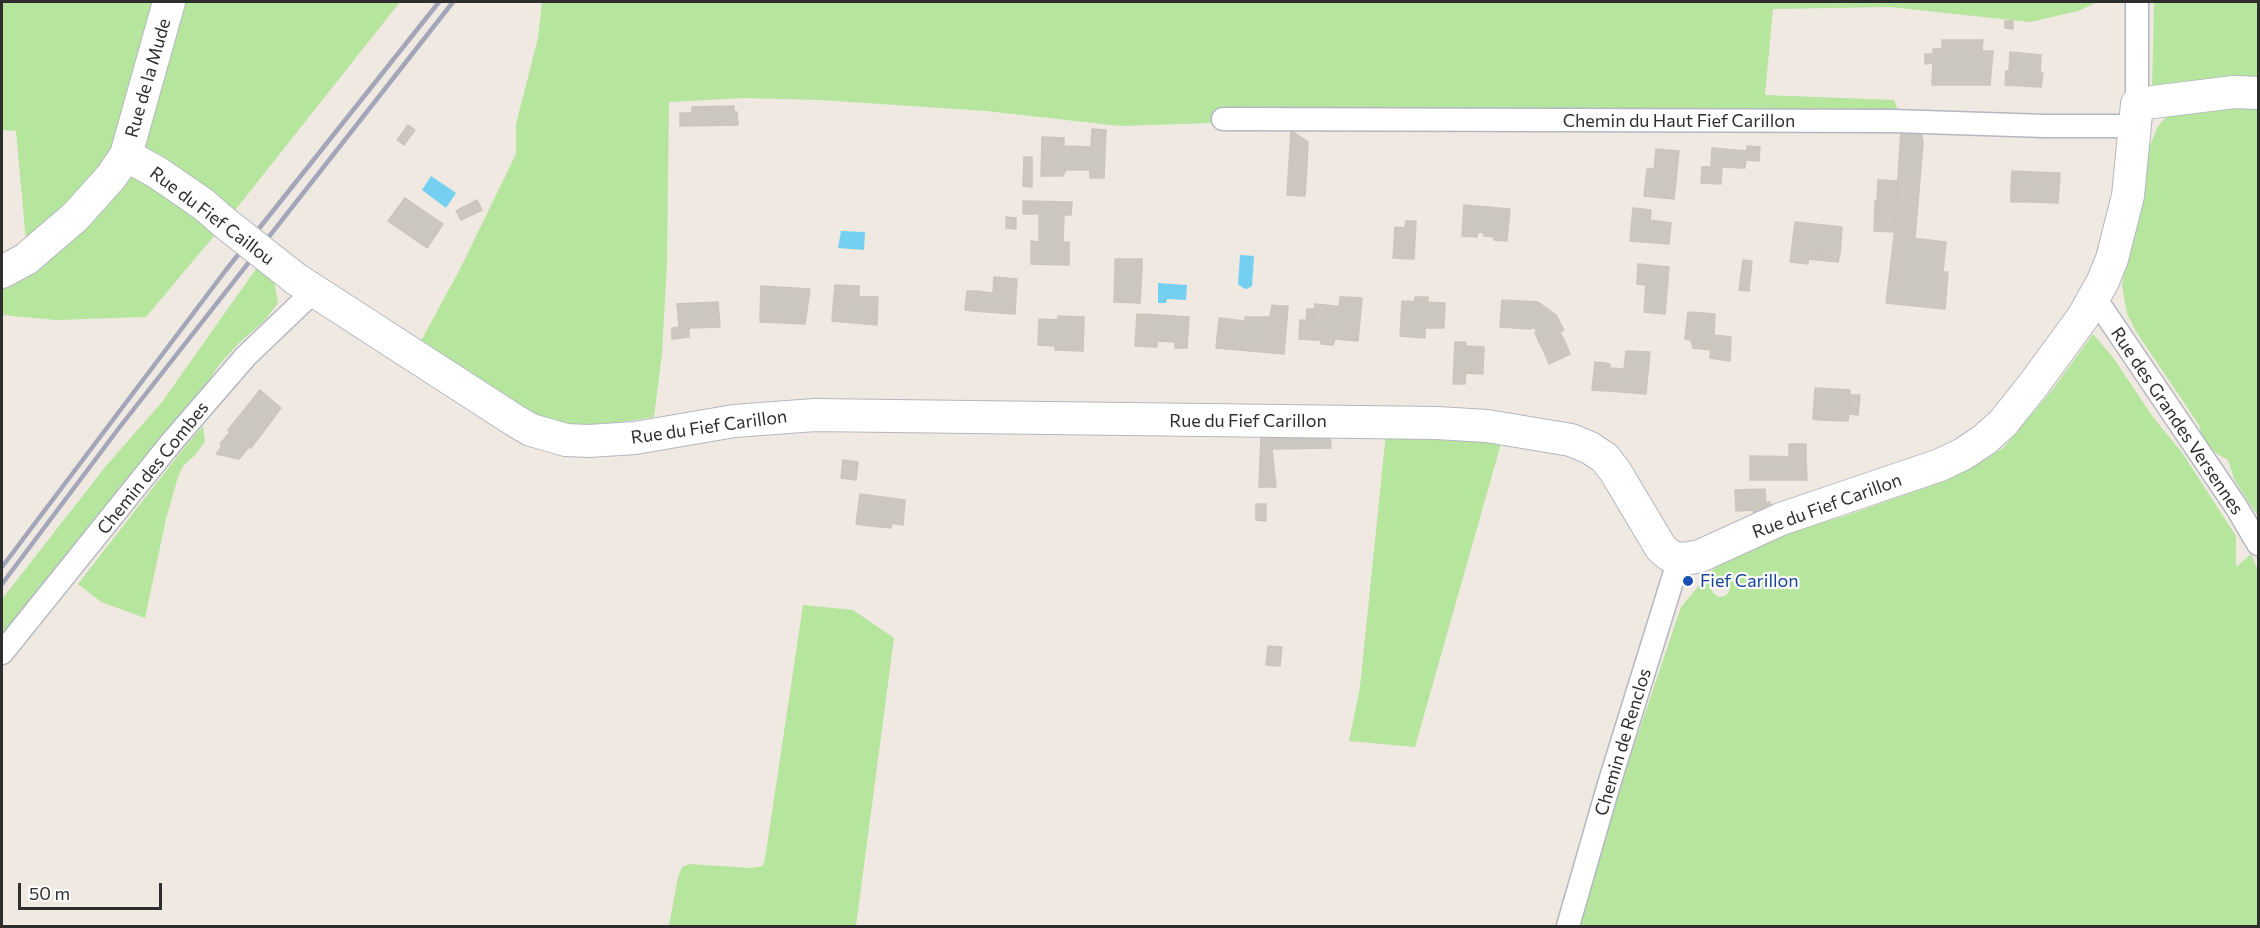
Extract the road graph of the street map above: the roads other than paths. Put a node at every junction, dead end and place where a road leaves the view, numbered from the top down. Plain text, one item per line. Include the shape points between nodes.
1 (169, 2) edge
2 (2137, 2) edge
3 (2259, 93) edge
4 (2136, 115) junction
5 (1223, 118) dead end
6 (126, 155) junction
7 (2, 273) edge
8 (305, 285) junction
9 (2095, 298) junction
10 (2259, 544) edge
11 (1679, 559) junction
12 (2, 653) edge
13 (1568, 927) edge

1 - 6 street, Rue de la Mude
2 - 4 street
3 - 4 street, Chemin du Haut Fief Carillon via 2205,94
4 - 5 street, Chemin du Haut Fief Carillon via 2045,126 1893,121
4 - 9 street, Rue du Fief Carillon via 2128,196 2112,259
6 - 7 street, Rue de la Mude via 75,217 26,259
6 - 8 street, Rue du Fief Caillou, bridge via 203,204
8 - 11 street, Rue du Fief Carillon via 514,420 531,430 566,440 635,438 734,421 814,415 1487,426 1562,438 1605,458 1661,548
8 - 12 street, Chemin des Combes via 170,444
9 - 10 street, Rue des Grandes Versennes
9 - 11 street, Rue du Fief Carillon via 2069,338 2002,423 1963,454 1910,477 1781,519 1700,556
11 - 13 street, Chemin de Renclos

